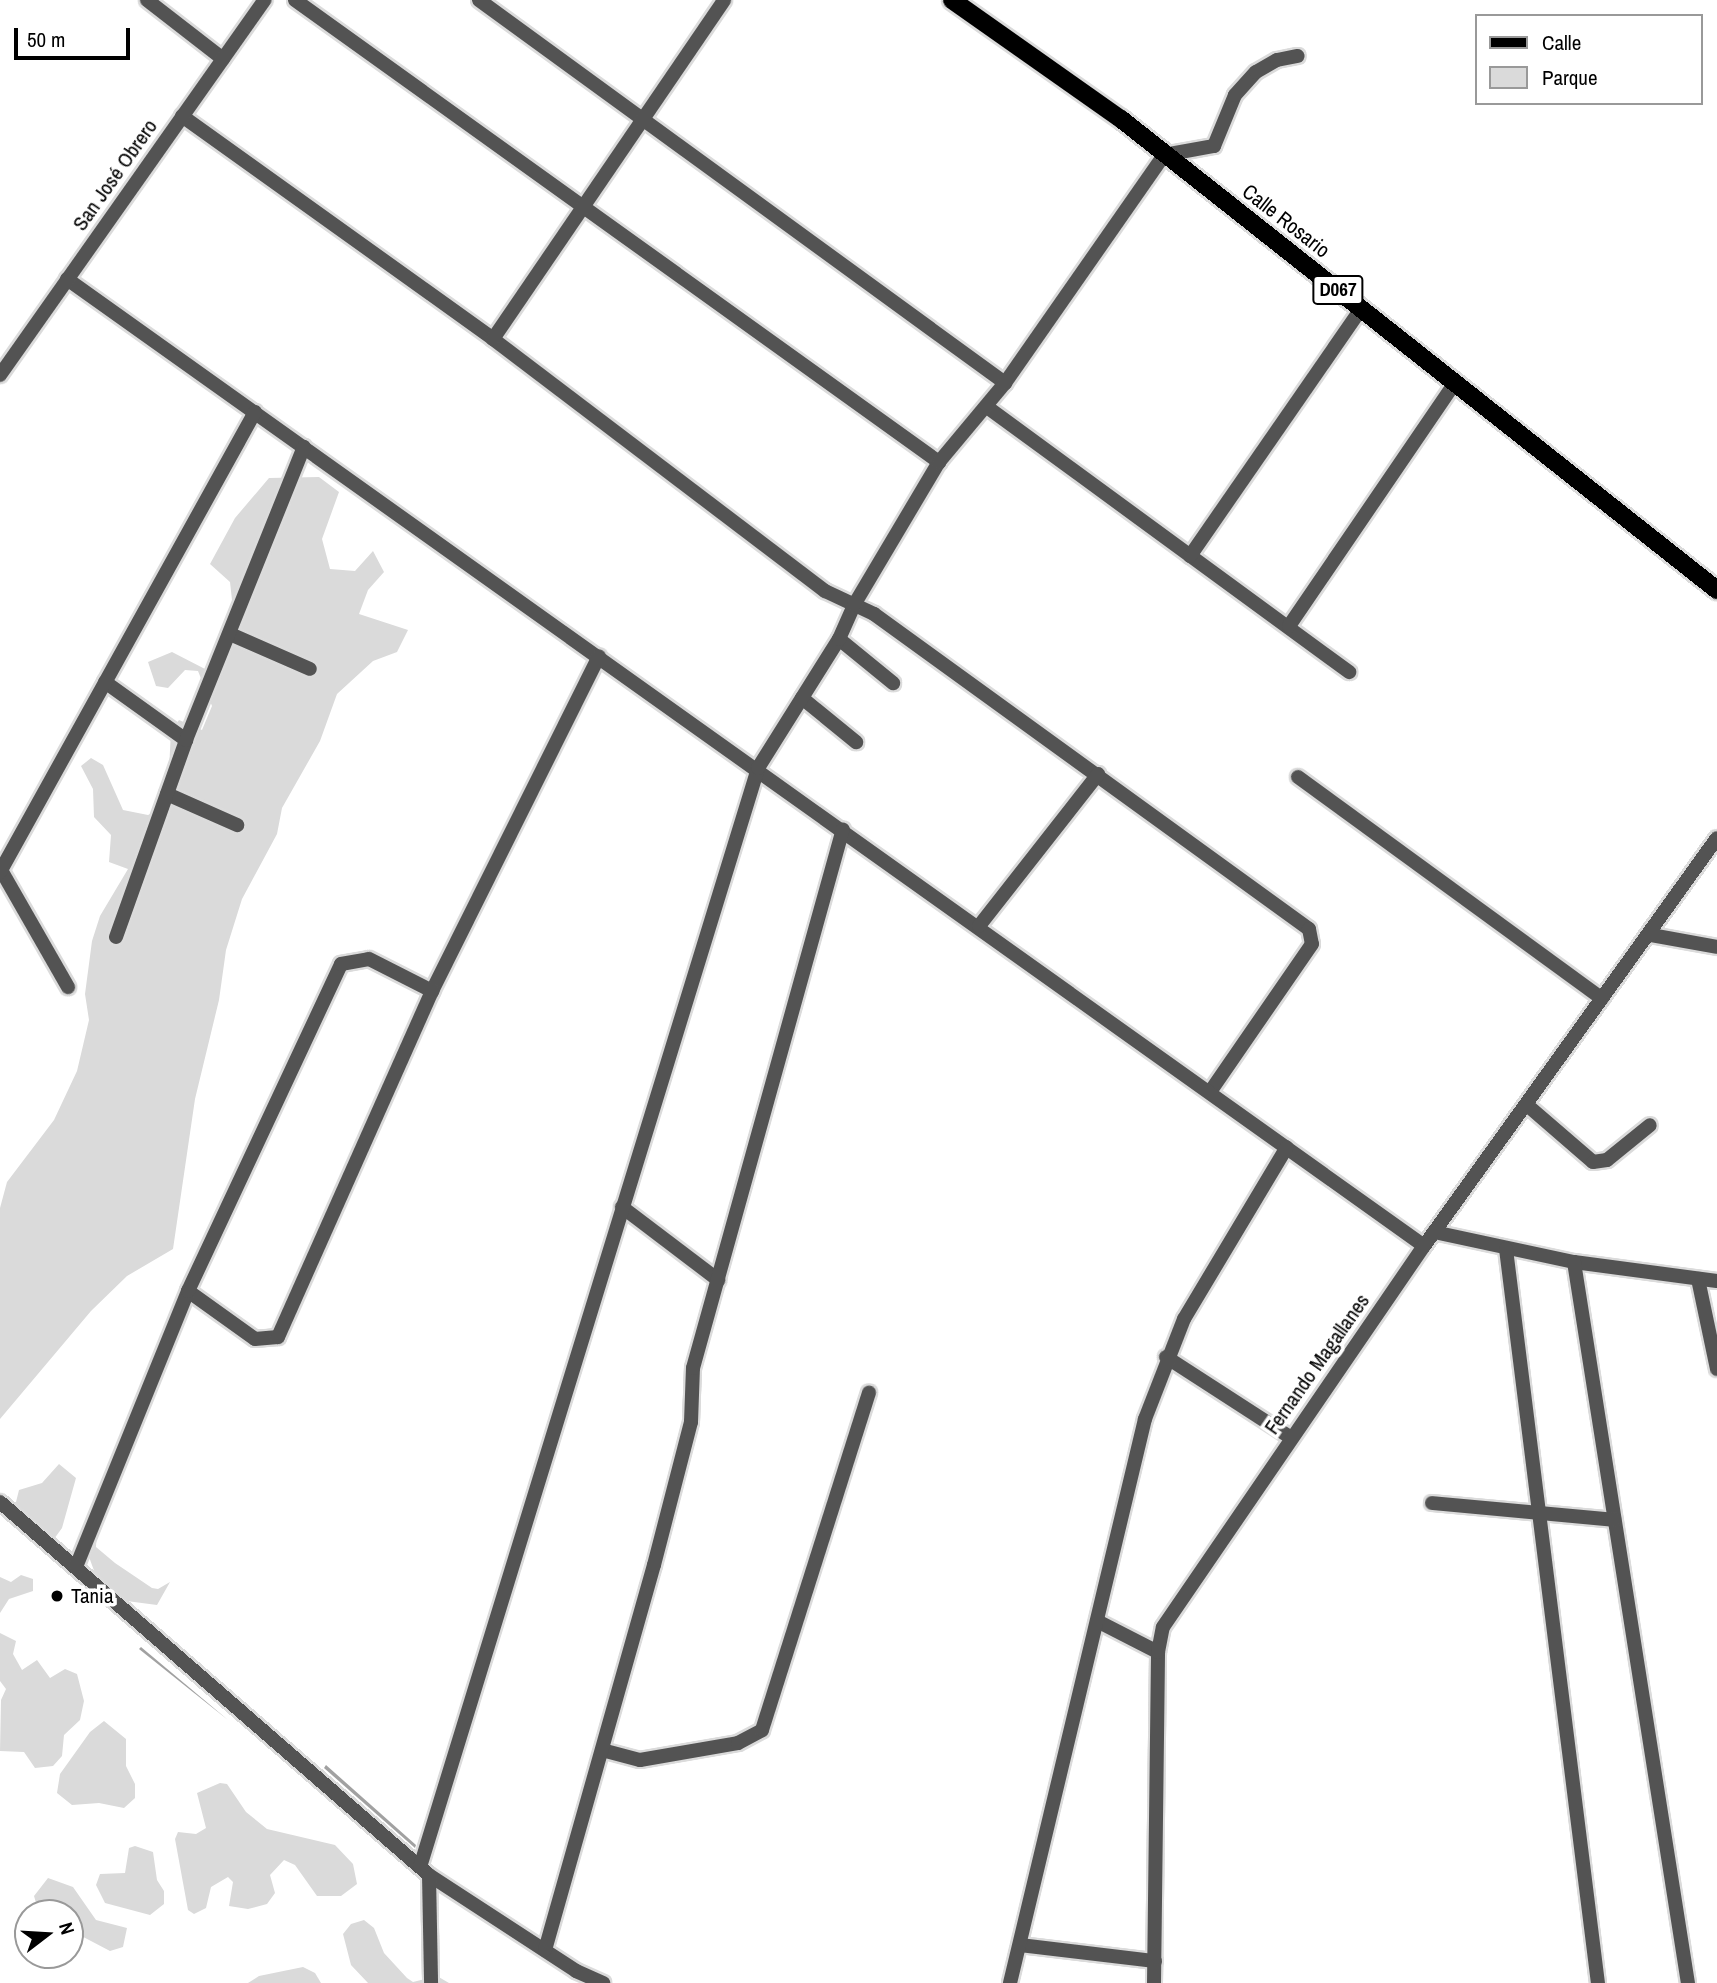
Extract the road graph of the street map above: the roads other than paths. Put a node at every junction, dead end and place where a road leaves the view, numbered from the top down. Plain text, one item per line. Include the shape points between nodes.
1 (147, 0) edge
2 (265, 0) edge
3 (295, 0) edge
4 (480, 0) edge
5 (723, 0) edge
6 (952, 0) edge
7 (1298, 56) dead end
8 (223, 59) junction
9 (182, 116) junction
10 (643, 119) junction
11 (1164, 155) junction
12 (583, 206) junction
13 (67, 279) junction
14 (1362, 309) junction
15 (493, 339) junction
16 (0, 375) edge
17 (1005, 383) junction
18 (1455, 383) junction
19 (987, 407) junction
20 (255, 412) junction
21 (304, 447) junction
22 (939, 462) junction
23 (1190, 556) junction
24 (1717, 590) edge
25 (854, 605) junction
26 (1289, 626) junction
27 (230, 634) junction
28 (839, 639) junction
29 (600, 656) junction
30 (310, 668) dead end
31 (1349, 672) dead end
32 (105, 682) junction
33 (893, 683) dead end
34 (802, 698) junction
35 (186, 740) junction
36 (856, 742) dead end
37 (758, 768) junction
38 (1098, 774) junction
39 (1298, 777) dead end
40 (167, 794) junction
41 (237, 825) dead end
42 (843, 829) junction
43 (1717, 838) edge
44 (1, 871) edge
45 (979, 926) junction
46 (1651, 936) junction
47 (116, 937) dead end
48 (1717, 947) edge
49 (68, 987) dead end
50 (432, 991) junction
51 (1602, 999) junction
52 (1210, 1091) junction
53 (1527, 1105) junction
54 (1650, 1125) dead end
55 (1287, 1147) junction
56 (622, 1208) junction
57 (1434, 1233) junction
58 (1424, 1246) junction
59 (1506, 1249) junction
60 (1574, 1262) junction
61 (1698, 1279) junction
62 (718, 1280) junction
63 (1717, 1281) edge
64 (188, 1291) junction
65 (1166, 1357) junction
66 (1717, 1369) edge
67 (869, 1393) dead end
68 (1291, 1438) junction
69 (0, 1502) edge
70 (1432, 1503) dead end
71 (1537, 1513) junction
72 (1614, 1520) junction
73 (76, 1567) junction
74 (1099, 1622) junction
75 (1158, 1652) junction
76 (602, 1750) junction
77 (425, 1871) junction
78 (1020, 1945) junction
79 (545, 1950) junction
80 (1155, 1961) junction
81 (576, 1977) edge
82 (431, 1983) edge
83 (603, 1983) edge
84 (1010, 1983) edge
85 (1154, 1983) edge
86 (1598, 1983) edge
87 (1688, 1983) edge

1 - 8 street
2 - 8 street, San José Obrero
3 - 12 street
4 - 10 street
5 - 10 street
6 - 11 main road, Calle Rosario / D067
7 - 11 street via 1277,60 1249,80 1235,95 1214,146
8 - 9 street, San José Obrero
9 - 13 street, San José Obrero
9 - 15 street
10 - 12 street
10 - 17 street
11 - 14 main road, Calle Rosario / D067
11 - 17 street
12 - 15 street
12 - 22 street
13 - 16 street, San José Obrero
13 - 20 street
14 - 18 main road, Calle Rosario / D067
14 - 23 street
15 - 25 street via 825,591
17 - 19 street
18 - 24 main road, Calle Rosario / D067
18 - 26 street
19 - 22 street
19 - 23 street
20 - 21 street
20 - 32 street
21 - 27 street
21 - 29 street
22 - 25 street
23 - 26 street
25 - 28 street
25 - 38 street via 874,614
26 - 31 street
27 - 30 street
27 - 35 street
28 - 33 street
28 - 34 street
29 - 37 street
29 - 50 street
32 - 35 street
32 - 44 street
34 - 36 street
34 - 37 street
35 - 40 street
37 - 42 street
37 - 56 street
38 - 45 street
38 - 52 street via 1312,933 1312,944
39 - 51 street
40 - 41 street
40 - 47 street
42 - 45 street
42 - 62 street
43 - 46 street, Fernando Magallanes
44 - 49 street
45 - 52 street
46 - 48 street
46 - 51 street, Fernando Magallanes
50 - 64 street via 369,960 341,964
50 - 64 street via 278,1337 255,1339
51 - 53 street, Fernando Magallanes
52 - 55 street
53 - 54 street via 1593,1162 1607,1160
53 - 57 street, Fernando Magallanes
55 - 58 street
55 - 65 street
56 - 62 street
56 - 77 street
57 - 58 street, Fernando Magallanes
57 - 59 street
58 - 68 street, Fernando Magallanes
59 - 60 street
59 - 71 street
60 - 61 street
60 - 72 street
61 - 63 street
61 - 66 street
62 - 76 street via 693,1368 691,1422
64 - 73 street
65 - 68 street
65 - 74 street via 1145,1419
67 - 76 street via 762,1730 738,1743 640,1760
68 - 75 street, Fernando Magallanes via 1163,1627
69 - 73 street
70 - 71 street
71 - 72 street
71 - 86 street
72 - 87 street
73 - 77 street
74 - 75 street
74 - 78 street
75 - 80 street, Fernando Magallanes
76 - 79 street
77 - 79 street
77 - 82 street
78 - 80 street
78 - 84 street
79 - 81 street
80 - 85 street, Fernando Magallanes
81 - 83 street

